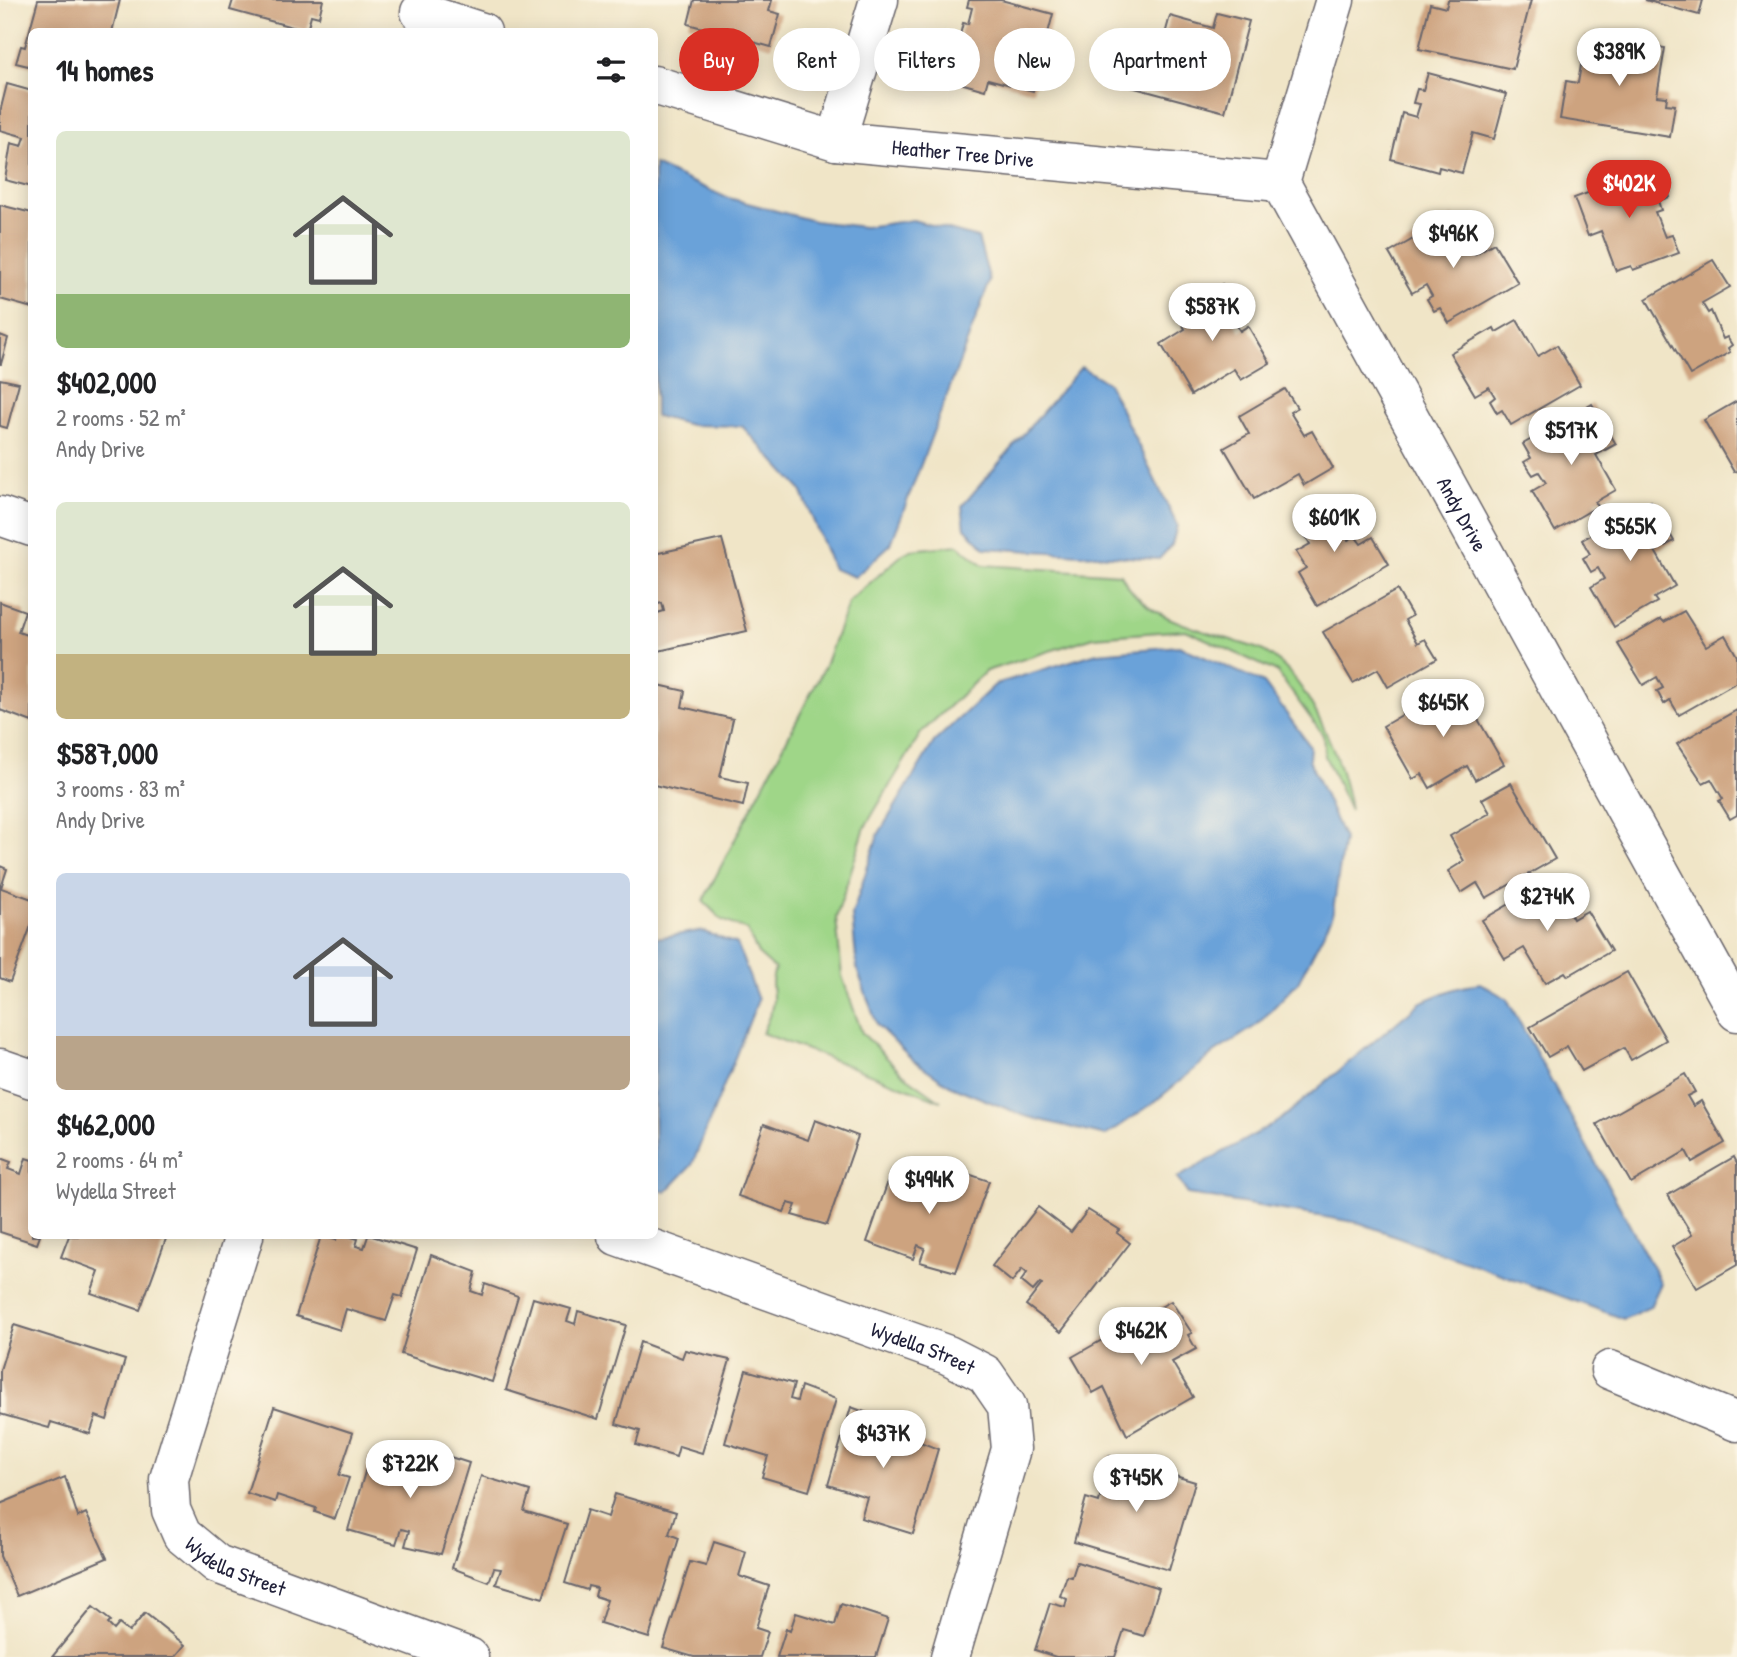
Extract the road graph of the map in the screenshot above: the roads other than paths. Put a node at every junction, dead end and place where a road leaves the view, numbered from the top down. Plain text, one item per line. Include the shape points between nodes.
1 (878, 0) edge
2 (1335, 0) edge
3 (419, 15) edge
4 (467, 28) edge
5 (658, 86) edge
6 (836, 141) junction
7 (1280, 182) junction
8 (0, 516) edge
9 (28, 526) edge
10 (1737, 1012) edge
11 (0, 1068) edge
12 (28, 1078) edge
13 (243, 1239) edge
14 (625, 1239) edge
15 (1610, 1370) dead end
16 (1737, 1422) edge
17 (469, 1657) edge
18 (950, 1657) edge

1 - 6 street
2 - 7 street
3 - 4 street
5 - 6 street, Heather Tree Drive
6 - 7 street, Heather Tree Drive
7 - 10 street, Andy Drive
8 - 9 street
11 - 12 street
13 - 17 street, Wydella Street via 169,1479 171,1510 182,1535 217,1564
14 - 18 street, Wydella Street via 947,1355 985,1374 1007,1406 1011,1449
15 - 16 street

